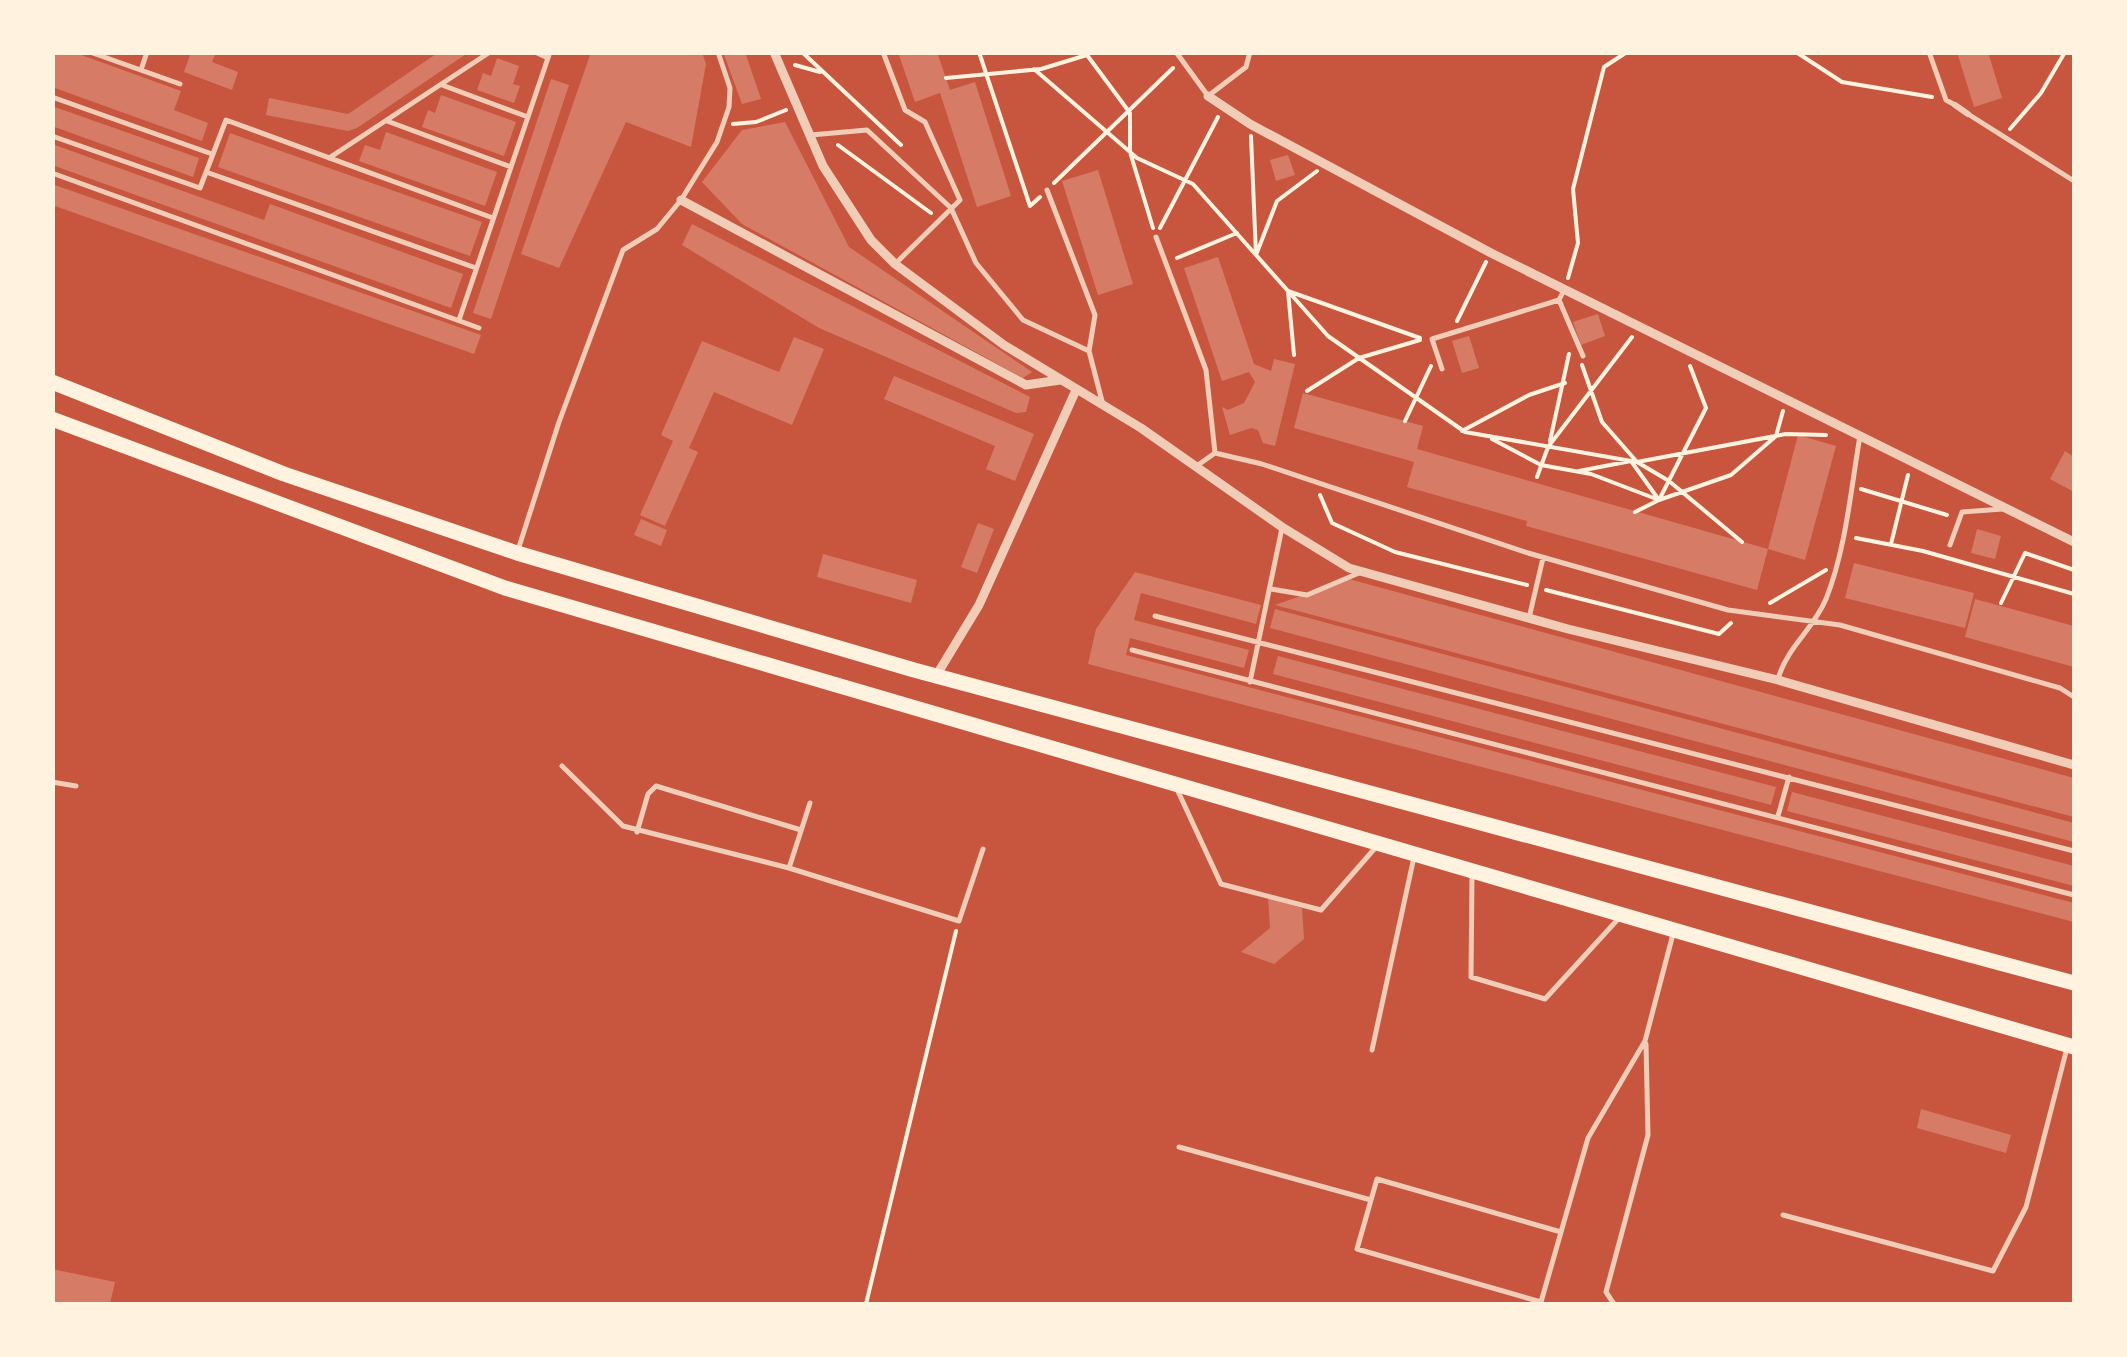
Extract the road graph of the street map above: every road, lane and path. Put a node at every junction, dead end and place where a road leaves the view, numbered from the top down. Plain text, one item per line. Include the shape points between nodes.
1 (90, 52) edge
2 (147, 52) edge
3 (490, 52) edge
4 (535, 52) edge
5 (718, 52) edge
6 (883, 52) edge
7 (978, 52) edge
8 (1096, 52) edge
9 (1176, 52) edge
10 (1250, 52) edge
11 (1627, 52) edge
12 (1796, 52) edge
13 (1929, 52) edge
14 (2065, 52) edge
15 (549, 55) edge
16 (776, 57) edge
17 (1182, 59) junction
18 (1091, 60) junction
19 (1034, 69) junction
20 (141, 70) junction
21 (985, 72) junction
22 (824, 73) dead end
23 (946, 78) dead end
24 (180, 84) dead end
25 (440, 85) junction
26 (1208, 96) junction
27 (52, 97) edge
28 (1946, 100) junction
29 (794, 104) junction
30 (1955, 106) joint
31 (1224, 107) junction
32 (1130, 112) junction
33 (1968, 114) joint
34 (528, 117) junction
35 (386, 121) junction
36 (1250, 124) junction
37 (722, 128) junction
38 (1108, 133) junction
39 (826, 134) junction
40 (52, 136) edge
41 (808, 136) junction
42 (2004, 137) junction
43 (1130, 152) junction
44 (212, 154) junction
45 (329, 158) junction
46 (1327, 164) junction
47 (511, 166) junction
48 (206, 172) junction
49 (52, 173) edge
50 (1184, 179) junction
51 (2074, 181) edge
52 (1047, 190) junction
53 (681, 200) junction
54 (950, 208) junction
55 (493, 218) junction
56 (939, 218) junction
57 (1237, 233) junction
58 (1156, 237) junction
59 (1491, 253) junction
60 (1256, 255) junction
61 (1166, 263) junction
62 (895, 264) junction
63 (476, 268) junction
64 (1565, 288) junction
65 (1288, 291) junction
66 (1559, 300) junction
67 (459, 320) junction
68 (1642, 324) junction
69 (479, 328) dead end
70 (1452, 330) dead end
71 (1422, 339) dead end
72 (1681, 344) junction
73 (1568, 346) dead end
74 (1088, 350) junction
75 (1437, 353) junction
76 (1294, 355) dead end
77 (1581, 355) joint
78 (1442, 369) dead end
79 (1060, 380) junction
80 (52, 382) edge
81 (1565, 383) junction
82 (1076, 390) junction
83 (1591, 391) junction
84 (1416, 398) junction
85 (1786, 398) junction
86 (1103, 405) junction
87 (52, 419) edge
88 (1405, 421) dead end
89 (1462, 430) junction
90 (1488, 436) junction
91 (1776, 436) junction
92 (1860, 436) junction
93 (1548, 447) junction
94 (1215, 453) junction
95 (1684, 454) junction
96 (1911, 461) junction
97 (1634, 462) junction
98 (1542, 465) junction
99 (1196, 466) junction
100 (1577, 471) junction
101 (1537, 477) dead end
102 (1314, 481) junction
103 (1669, 481) junction
104 (1851, 486) junction
105 (1682, 492) junction
106 (1658, 500) junction
107 (1901, 502) junction
108 (2006, 508) junction
109 (1635, 512) dead end
110 (1959, 518) junction
111 (1282, 527) junction
112 (1841, 535) junction
113 (1742, 542) dead end
114 (2074, 542) edge
115 (1891, 545) junction
116 (1950, 545) dead end
117 (516, 553) junction
118 (1543, 558) junction
119 (1834, 565) junction
120 (2074, 570) edge
121 (1362, 572) junction
122 (2013, 577) junction
123 (1271, 588) junction
124 (2074, 594) edge
125 (2001, 602) dead end
126 (1742, 613) junction
127 (1751, 614) junction
128 (1155, 616) dead end
129 (1529, 618) junction
130 (1812, 625) junction
131 (1258, 643) junction
132 (1132, 650) dead end
133 (936, 676) junction
134 (1778, 680) junction
135 (1250, 682) junction
136 (2074, 697) edge
137 (2074, 765) edge
138 (562, 766) dead end
139 (1789, 776) junction
140 (52, 782) edge
141 (1175, 784) junction
142 (76, 786) dead end
143 (810, 803) dead end
144 (1778, 816) junction
145 (801, 830) junction
146 (637, 832) junction
147 (1377, 846) junction
148 (983, 849) dead end
149 (2074, 851) edge
150 (1414, 856) junction
151 (789, 868) junction
152 (1472, 872) junction
153 (2074, 895) edge
154 (1623, 914) junction
155 (958, 921) junction
156 (1674, 931) junction
157 (2074, 983) edge
158 (1646, 1041) junction
159 (2071, 1046) edge
160 (1372, 1050) dead end
161 (1179, 1147) dead end
162 (1371, 1200) junction
163 (1783, 1215) dead end
164 (1561, 1232) junction
165 (866, 1304) edge
166 (1614, 1304) edge

1 - 20 lane
2 - 20 lane
3 - 25 lane
4 - 15 lane
5 - 37 lane via 730,88
6 - 54 lane via 905,110 925,122 960,200
7 - 21 path
8 - 18 path
9 - 17 lane
10 - 26 lane via 1246,67
11 - 64 path via 1604,68 1584,140 1573,189 1578,243
12 - 28 path via 1842,82
13 - 28 lane
14 - 42 path
15 - 34 lane
16 - 22 path
16 - 29 street
17 - 26 lane
17 - 32 path
18 - 19 path via 1086,55
18 - 32 path
19 - 21 path
19 - 38 path
20 - 24 lane
21 - 23 path
21 - 52 path via 1030,206
25 - 34 lane
25 - 35 lane
26 - 31 street
27 - 44 lane
28 - 30 lane
29 - 37 path
29 - 41 street
30 - 33 street
31 - 36 street
31 - 50 path
32 - 38 path
32 - 43 path
33 - 42 lane
34 - 47 lane
35 - 45 lane
35 - 47 lane
36 - 46 street
36 - 60 path
37 - 53 lane
38 - 43 path
38 - 52 path
39 - 41 lane
39 - 54 lane via 867,130
39 - 56 path
40 - 48 lane via 200,188
41 - 62 street via 871,240
42 - 51 lane
43 - 50 path
43 - 58 path
44 - 45 lane via 226,120
44 - 48 lane
45 - 55 lane
46 - 59 street
46 - 60 path via 1278,201
47 - 55 lane
48 - 63 lane
49 - 67 lane
50 - 57 path
50 - 58 path
52 - 74 lane via 1095,315
53 - 79 street via 1026,386
53 - 117 lane via 657,229 623,250
54 - 56 lane
54 - 74 lane via 976,263 1023,320
55 - 63 lane
56 - 62 lane
57 - 60 path
57 - 61 path
58 - 61 lane
59 - 64 street
59 - 70 path
60 - 65 path
61 - 94 lane via 1206,370
62 - 79 street
63 - 67 lane
64 - 66 lane
64 - 68 street
65 - 71 path
65 - 76 path
65 - 84 path via 1328,336
66 - 75 lane via 1432,339
66 - 77 lane
67 - 69 lane
68 - 72 street
68 - 83 path
72 - 85 street
72 - 95 path via 1706,408
73 - 81 path
74 - 86 lane
75 - 78 lane
75 - 84 path
77 - 83 path
79 - 82 street
80 - 117 highway via 284,474
81 - 89 path
81 - 93 path
82 - 86 street
82 - 133 street via 979,605
83 - 93 path
83 - 97 path via 1602,422
84 - 88 path
84 - 89 path
85 - 91 path
85 - 92 street
86 - 99 street
87 - 141 highway via 505,588
89 - 90 path
90 - 93 path
90 - 98 path
91 - 92 path
91 - 95 path
91 - 105 path via 1731,475
92 - 96 street
92 - 104 lane
93 - 97 path
93 - 98 path
94 - 99 lane
94 - 102 lane
95 - 97 path
95 - 103 path
96 - 107 path
96 - 108 street
97 - 100 path
97 - 103 path
97 - 106 path
98 - 100 path
98 - 101 path
99 - 111 street
100 - 106 path
102 - 118 lane
102 - 126 path via 1332,523 1396,552 1720,634
103 - 105 path
103 - 106 path
104 - 107 path
104 - 112 lane
105 - 106 path
105 - 113 path
106 - 109 path
107 - 110 path
107 - 115 path
108 - 110 lane via 1962,512
108 - 114 street
110 - 116 lane
111 - 121 street
111 - 123 lane
112 - 115 path
112 - 119 lane
115 - 122 path
117 - 133 highway
118 - 126 lane
118 - 129 lane
119 - 127 path
119 - 130 lane
120 - 122 path via 2024,553
121 - 123 lane via 1307,595
121 - 129 street
122 - 124 path
122 - 125 path
123 - 131 lane
126 - 127 lane
127 - 130 lane
128 - 131 lane
129 - 134 street
130 - 134 lane via 1784,655
130 - 136 lane via 1840,625
131 - 135 lane
131 - 139 lane
132 - 135 lane
133 - 157 highway
134 - 137 street
135 - 144 lane
138 - 146 lane via 609,815
139 - 144 lane
139 - 149 lane
140 - 142 lane
141 - 147 highway
141 - 147 lane via 1221,884 1321,910
143 - 145 lane
144 - 153 lane
145 - 146 lane via 656,786
145 - 151 lane
146 - 151 lane
147 - 150 highway
148 - 155 lane
150 - 152 highway
150 - 160 lane
151 - 155 lane
152 - 154 highway
152 - 154 lane via 1471,977 1545,999
154 - 156 highway
155 - 165 path
156 - 158 lane
156 - 159 highway
158 - 164 lane via 1588,1138
158 - 166 lane via 1648,1135 1606,1292
159 - 163 lane via 2026,1207 1994,1271
161 - 162 lane
162 - 164 lane via 1377,1178
162 - 164 lane via 1357,1249 1541,1302

